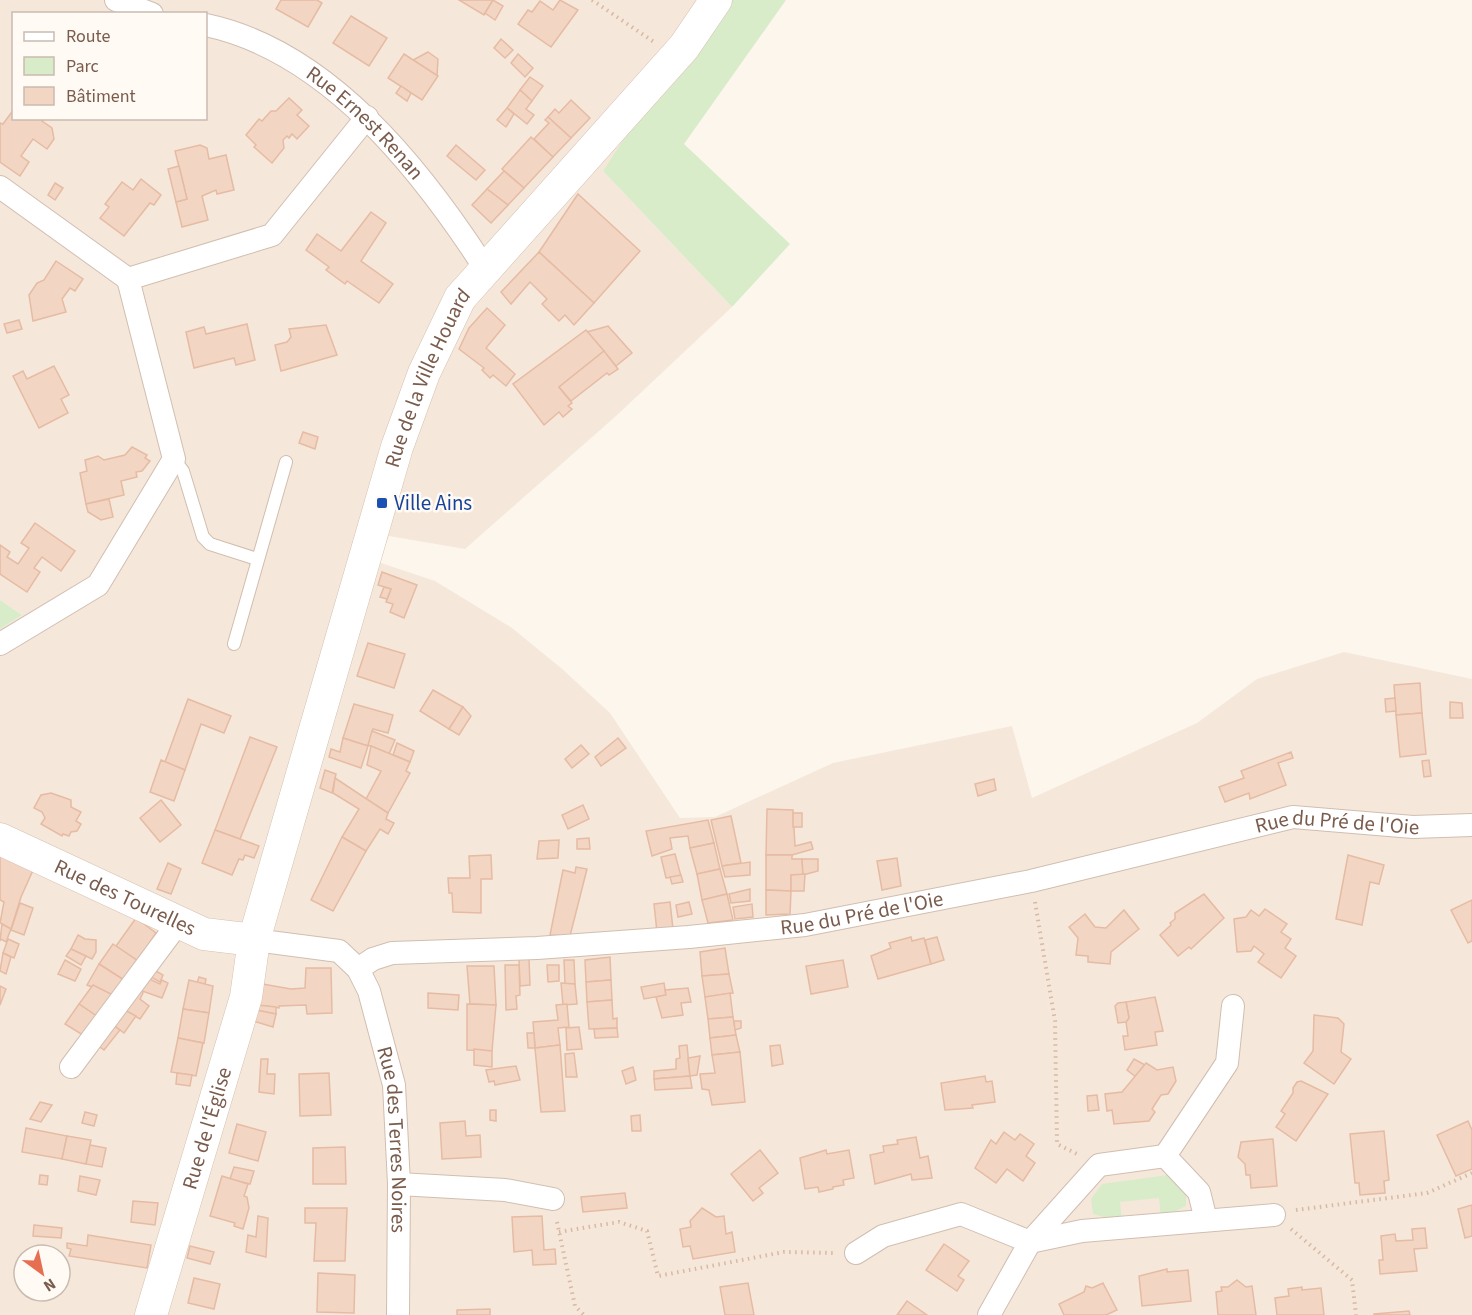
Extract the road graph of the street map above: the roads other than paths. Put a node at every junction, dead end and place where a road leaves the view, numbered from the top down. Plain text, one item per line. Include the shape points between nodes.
1 (116, 0) edge
2 (716, 0) edge
3 (147, 12) edge
4 (207, 25) edge
5 (367, 117) junction
6 (0, 187) edge
7 (486, 270) junction
8 (128, 279) junction
9 (174, 459) junction
10 (286, 462) dead end
11 (257, 559) junction
12 (0, 644) edge
13 (234, 644) dead end
14 (1472, 825) edge
15 (0, 839) edge
16 (179, 922) junction
17 (254, 940) junction
18 (358, 969) junction
19 (1233, 1006) dead end
20 (71, 1067) dead end
21 (1165, 1156) junction
22 (399, 1184) junction
23 (553, 1199) road end
24 (1274, 1215) road end
25 (1206, 1220) junction
26 (1030, 1242) junction
27 (856, 1253) road end
28 (151, 1315) edge
29 (398, 1315) edge
30 (989, 1315) edge

1 - 3 street
2 - 7 street, Rue de la Ville Houard via 674,58
4 - 5 street, Rue Ernest Renan via 234,31 277,49
5 - 7 street, Rue Ernest Renan via 418,174
5 - 8 street via 272,235
6 - 8 street
7 - 17 street, Rue de la Ville Houard via 460,298 424,373 397,447
8 - 9 street
9 - 11 lane via 183,471 203,537 210,544
9 - 12 street via 98,585
10 - 11 lane
11 - 13 lane
14 - 18 street, Rue du Pré de l'Oie via 1413,827 1293,817 1031,881 805,925 537,948 392,953
15 - 16 street, Rue des Tourelles
16 - 17 street, Rue des Tourelles via 204,934
16 - 20 street
17 - 18 street via 339,951
17 - 28 street, Rue de l'Église via 246,997
18 - 22 street, Rue des Terres Noires via 369,992 394,1085
19 - 21 street via 1227,1063
21 - 25 street via 1198,1192
21 - 26 street via 1099,1165
22 - 23 street via 505,1190
22 - 29 street, Rue des Terres Noires
24 - 25 street
25 - 26 street via 1082,1231
26 - 27 street via 961,1214 883,1236
26 - 30 street

